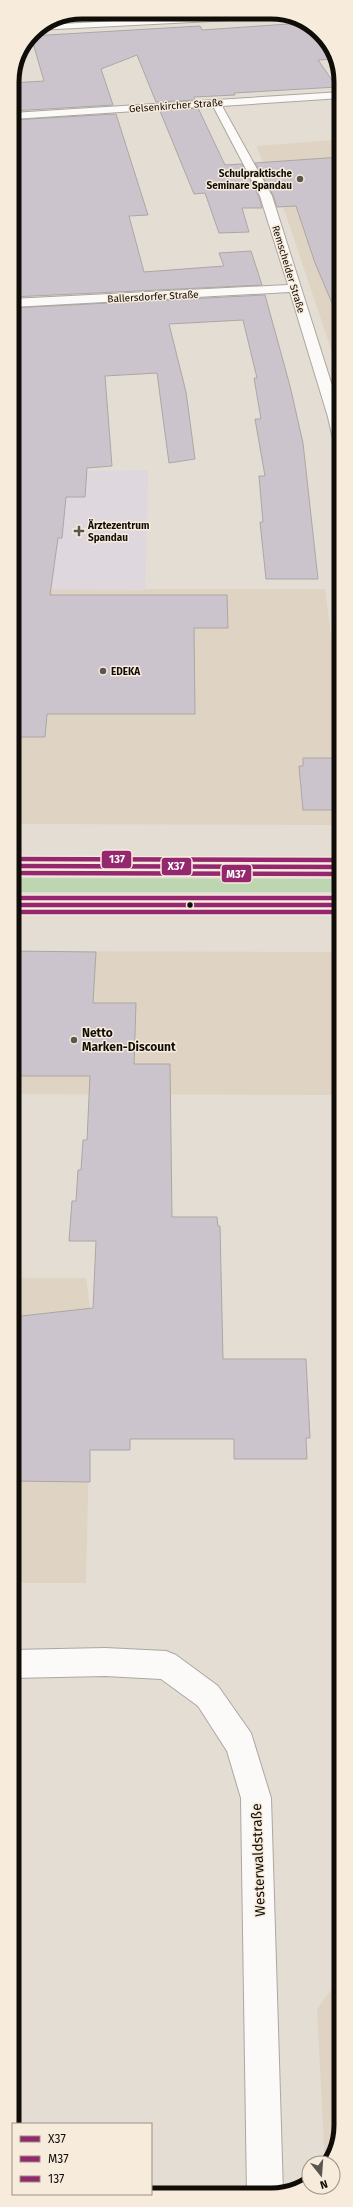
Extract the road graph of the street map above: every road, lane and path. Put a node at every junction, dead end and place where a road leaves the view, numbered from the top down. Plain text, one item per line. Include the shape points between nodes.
1 (190, 19) edge
2 (52, 27) edge
3 (334, 95) edge
4 (216, 103) junction
5 (19, 116) edge
6 (294, 288) junction
7 (19, 303) edge
8 (334, 405) edge
9 (19, 866) edge
10 (334, 867) edge
11 (19, 905) edge
12 (334, 905) edge
13 (19, 1664) edge
14 (265, 2188) edge

1 - 2 street
3 - 4 street, Gelsenkircher Straße
4 - 5 street, Gelsenkircher Straße
4 - 6 street, Remscheider Straße via 266,196
6 - 7 street, Ballersdorfer Straße
6 - 8 street, Remscheider Straße
9 - 10 street
11 - 12 street
13 - 14 street, Westerwaldstraße via 105,1662 166,1665 208,1696 240,1744 256,1798

